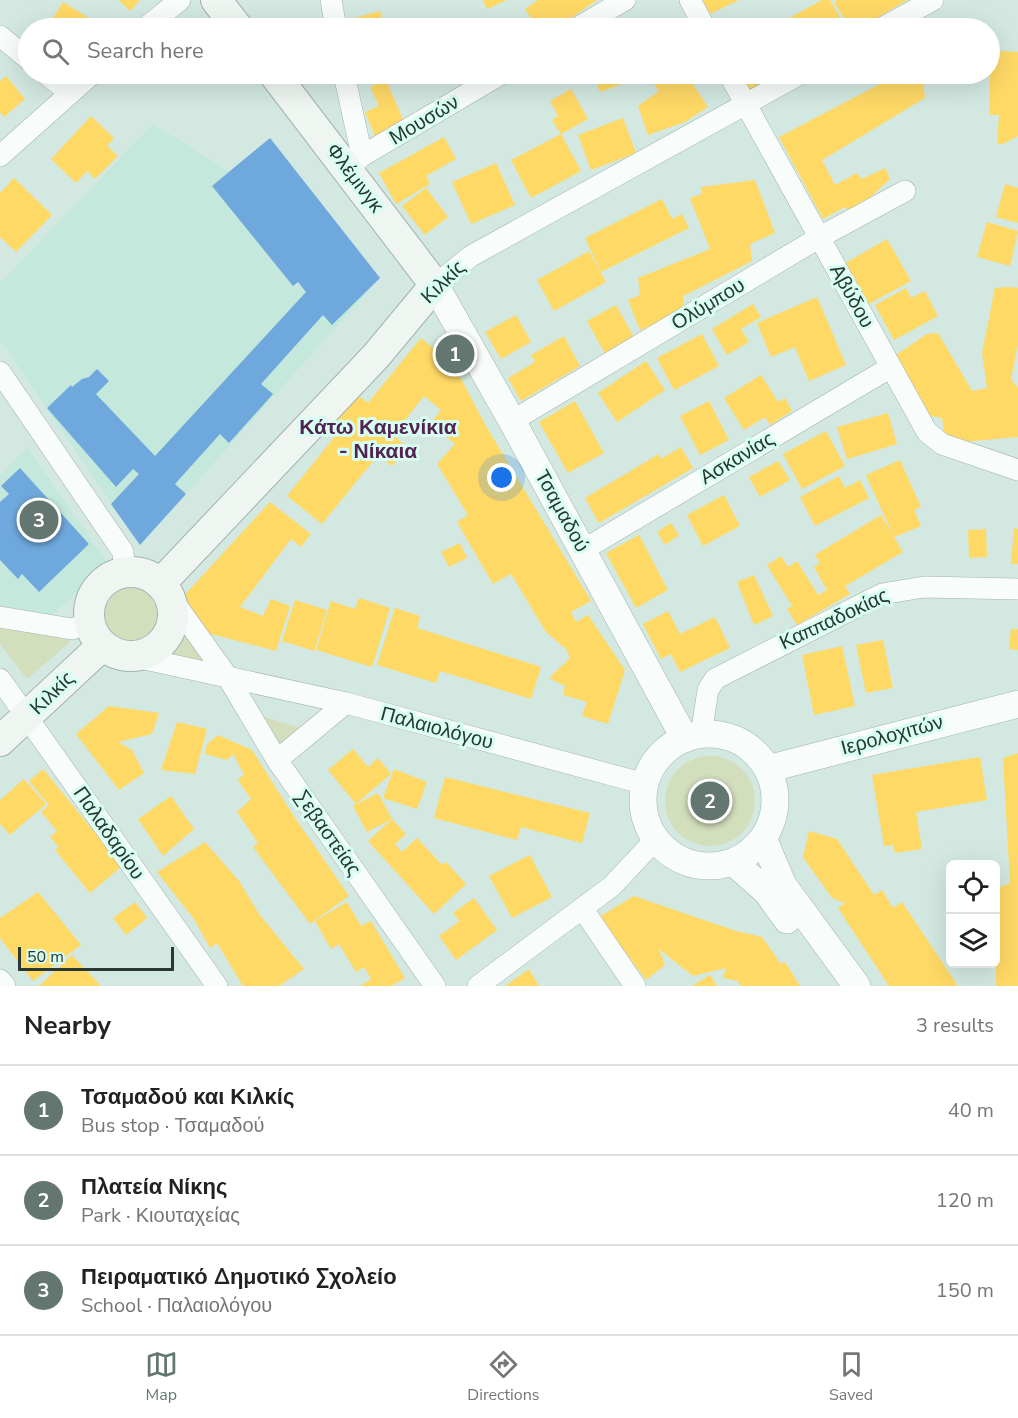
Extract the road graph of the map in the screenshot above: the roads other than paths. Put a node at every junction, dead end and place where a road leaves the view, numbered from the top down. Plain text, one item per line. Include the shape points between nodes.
1 (180, 0) edge
2 (216, 0) edge
3 (625, 0) edge
4 (690, 0) edge
5 (933, 0) edge
6 (337, 2) edge
7 (158, 18) edge
8 (230, 18) edge
9 (336, 18) edge
10 (594, 18) edge
11 (700, 18) edge
12 (900, 18) edge
13 (0, 36) edge
14 (18, 51) edge
15 (59, 84) edge
16 (80, 84) edge
17 (283, 84) edge
18 (345, 84) edge
19 (484, 84) edge
20 (735, 84) edge
21 (782, 84) edge
22 (70, 93) junction
23 (746, 104) junction
24 (0, 156) edge
25 (355, 162) junction
26 (905, 191) dead end
27 (820, 237) junction
28 (435, 285) junction
29 (891, 367) junction
30 (0, 372) edge
31 (512, 421) junction
32 (1018, 470) edge
33 (583, 550) junction
34 (125, 573) junction
35 (1018, 589) edge
36 (164, 590) junction
37 (0, 617) edge
38 (106, 640) junction
39 (227, 676) junction
40 (0, 679) edge
41 (346, 703) junction
42 (1018, 704) edge
43 (27, 717) junction
44 (693, 737) junction
45 (0, 741) edge
46 (277, 760) junction
47 (767, 769) junction
48 (645, 784) junction
49 (763, 838) junction
50 (656, 839) junction
51 (733, 862) junction
52 (582, 908) junction
53 (0, 980) edge
54 (5, 986) edge
55 (217, 986) edge
56 (435, 986) edge
57 (478, 986) edge
58 (635, 986) edge
59 (833, 986) edge
60 (857, 986) edge

1 - 7 street
2 - 8 main road
3 - 10 street
4 - 11 street
5 - 12 street
6 - 9 street
13 - 14 street
15 - 22 street
16 - 22 street
17 - 25 main road, Φλέμινγκ
18 - 25 street
19 - 25 street, Μουσών
20 - 23 street, Αβύδου
21 - 23 street, Κιλκίς
22 - 24 street
23 - 27 street, Αβύδου
23 - 28 street, Κιλκίς via 471,256
25 - 28 main road, Φλέμινγκ
26 - 27 street, Ολύμπου
27 - 29 street, Αβύδου
27 - 31 street, Ολύμπου
28 - 31 street, Τσαμαδού
28 - 36 main road, Κιλκίς via 376,356
29 - 32 street, Αβύδου via 934,439
29 - 33 street, Ασκανίας
30 - 34 street via 117,542 126,564
31 - 33 street, Τσαμαδού
33 - 44 street, Τσαμαδού
34 - 36 main road via 141,573
34 - 38 main road via 106,580 90,606
35 - 44 street, Καππαδοκίας via 924,587 874,597 715,679
36 - 38 main road via 173,617 165,638 146,653
36 - 39 street, Σεβαστείας
37 - 38 street via 72,629
38 - 39 street, Παλαιολόγου
38 - 43 main road, Κιλκίς
39 - 41 street, Παλαιολόγου
39 - 46 street, Σεβαστείας
40 - 43 street, Παλαδαρίου
41 - 46 street
41 - 48 street, Παλαιολόγου
42 - 47 street, Ιερολοχιτών
43 - 45 main road, Κιλκίς
43 - 55 street, Παλαδαρίου
44 - 47 street via 724,736 739,741
44 - 48 street via 663,753
46 - 56 street, Σεβαστείας
47 - 49 street via 774,808
48 - 50 street via 643,808
49 - 51 street
49 - 60 street via 783,885
50 - 51 street via 674,857 690,864 707,867
50 - 52 street via 616,882
51 - 59 street via 767,892
52 - 57 street
52 - 58 street
53 - 54 street

